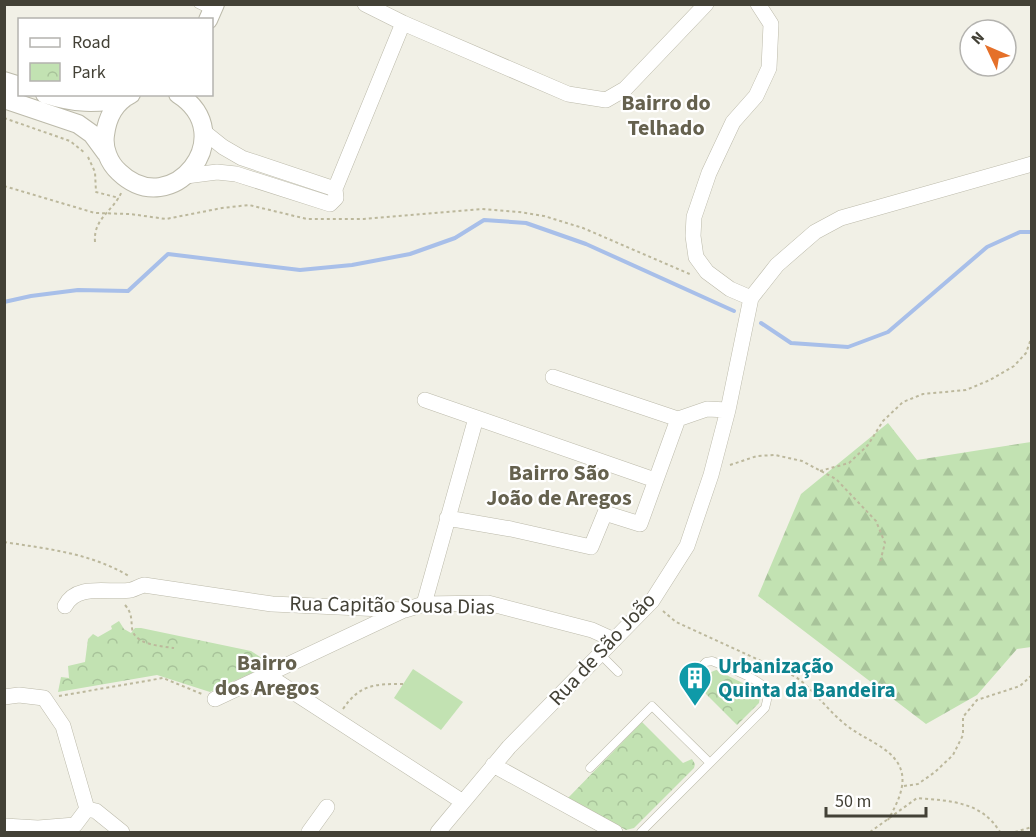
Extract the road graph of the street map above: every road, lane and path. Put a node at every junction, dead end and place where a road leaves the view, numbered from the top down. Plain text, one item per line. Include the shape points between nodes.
1 (365, 4) edge
2 (706, 4) edge
3 (758, 4) edge
4 (403, 23) junction
5 (53, 96) edge
6 (128, 96) edge
7 (181, 96) edge
8 (194, 96) edge
9 (4, 99) edge
10 (4, 118) edge
11 (201, 123) junction
12 (107, 154) junction
13 (1032, 164) edge
14 (186, 176) junction
15 (126, 179) junction
16 (4, 186) edge
17 (335, 189) junction
18 (119, 198) junction
19 (105, 214) junction
20 (95, 242) dead end
21 (712, 276) junction
22 (750, 298) junction
23 (1032, 336) edge
24 (553, 378) dead end
25 (425, 400) dead end
26 (728, 410) junction
27 (476, 418) junction
28 (678, 419) junction
29 (820, 471) junction
30 (711, 475) junction
31 (655, 480) junction
32 (447, 518) junction
33 (4, 542) edge
34 (880, 562) dead end
35 (144, 585) junction
36 (110, 589) junction
37 (652, 601) junction
38 (424, 604) junction
39 (65, 606) dead end
40 (405, 610) junction
41 (614, 640) junction
42 (174, 648) dead end
43 (600, 654) junction
44 (618, 672) dead end
45 (267, 675) junction
46 (693, 675) dead end
47 (1032, 675) edge
48 (403, 684) dead end
49 (4, 697) edge
50 (44, 698) junction
51 (215, 699) joint
52 (337, 719) junction
53 (710, 763) junction
54 (493, 765) junction
55 (590, 768) dead end
56 (904, 786) junction
57 (463, 802) junction
58 (327, 807) dead end
59 (87, 809) junction
60 (888, 820) junction
61 (4, 826) edge
62 (1032, 826) edge
63 (74, 829) edge
64 (122, 832) edge
65 (309, 832) edge
66 (438, 832) edge
67 (615, 832) edge
68 (641, 832) edge
69 (870, 832) edge
70 (1000, 832) edge
71 (1015, 832) edge

1 - 4 street
2 - 4 street via 625,89 606,100 568,94
3 - 21 street via 771,24 769,68 756,96 734,122 694,217 696,257
4 - 17 street
5 - 6 street via 93,103
6 - 12 street via 114,108 107,122
7 - 11 street
8 - 11 street
9 - 12 street via 78,124 92,134
10 - 18 path via 70,141 92,164 96,192
11 - 14 street via 203,147
11 - 17 street via 223,147 242,158
12 - 15 street
13 - 22 street via 841,218 815,232 777,265
14 - 15 street via 157,188
14 - 17 street via 236,174 330,204 336,198
15 - 18 path
16 - 19 path
18 - 19 path
19 - 20 path via 94,231
19 - 21 path via 166,219 249,205 307,219 364,219 481,209 519,212 583,228 684,273
21 - 22 street
22 - 26 street, Rua de São João
23 - 29 path via 1026,353 1014,366 966,390 923,394 903,402 883,420 868,445 849,464
24 - 28 street
25 - 27 street
26 - 28 street via 707,409
26 - 30 street, Rua de São João
27 - 31 street
27 - 32 street
28 - 31 street
29 - 30 path via 802,461 775,455 737,461
29 - 34 path via 837,479 876,521 885,543
30 - 37 street, Rua de São João via 687,546
31 - 32 street via 640,524 605,513 591,547
32 - 38 street
33 - 35 path via 72,553 109,564
35 - 36 street, Rua Capitão Sousa Dias via 130,590
35 - 40 street, Rua Capitão Sousa Dias via 272,604
36 - 39 street, Rua Capitão Sousa Dias via 76,595
36 - 42 path via 130,611 134,634 152,645
37 - 41 street, Rua de São João
37 - 56 path via 676,622 809,686 845,725 894,757
38 - 40 street, Rua Capitão Sousa Dias
38 - 41 street, Rua Capitão Sousa Dias via 488,603 591,630
40 - 45 street
41 - 43 street, Rua de São João
43 - 44 lane
43 - 54 street, Rua de São João
45 - 51 street
45 - 52 street
46 - 53 lane via 712,661 758,682 768,698 765,708
47 - 56 path via 1020,686 977,700 963,717 963,735 953,755 918,784
48 - 52 path via 363,689 349,700
49 - 50 street
50 - 51 path via 163,678
50 - 59 street via 63,726
52 - 57 street
53 - 55 lane via 652,706
53 - 68 lane
54 - 57 street, Rua de São João
54 - 67 street
56 - 60 path
57 - 66 street, Rua de São João
58 - 65 street
59 - 63 street
59 - 64 street via 96,811
60 - 69 path
60 - 70 path via 917,798 963,802 990,818
61 - 63 street
62 - 71 path

